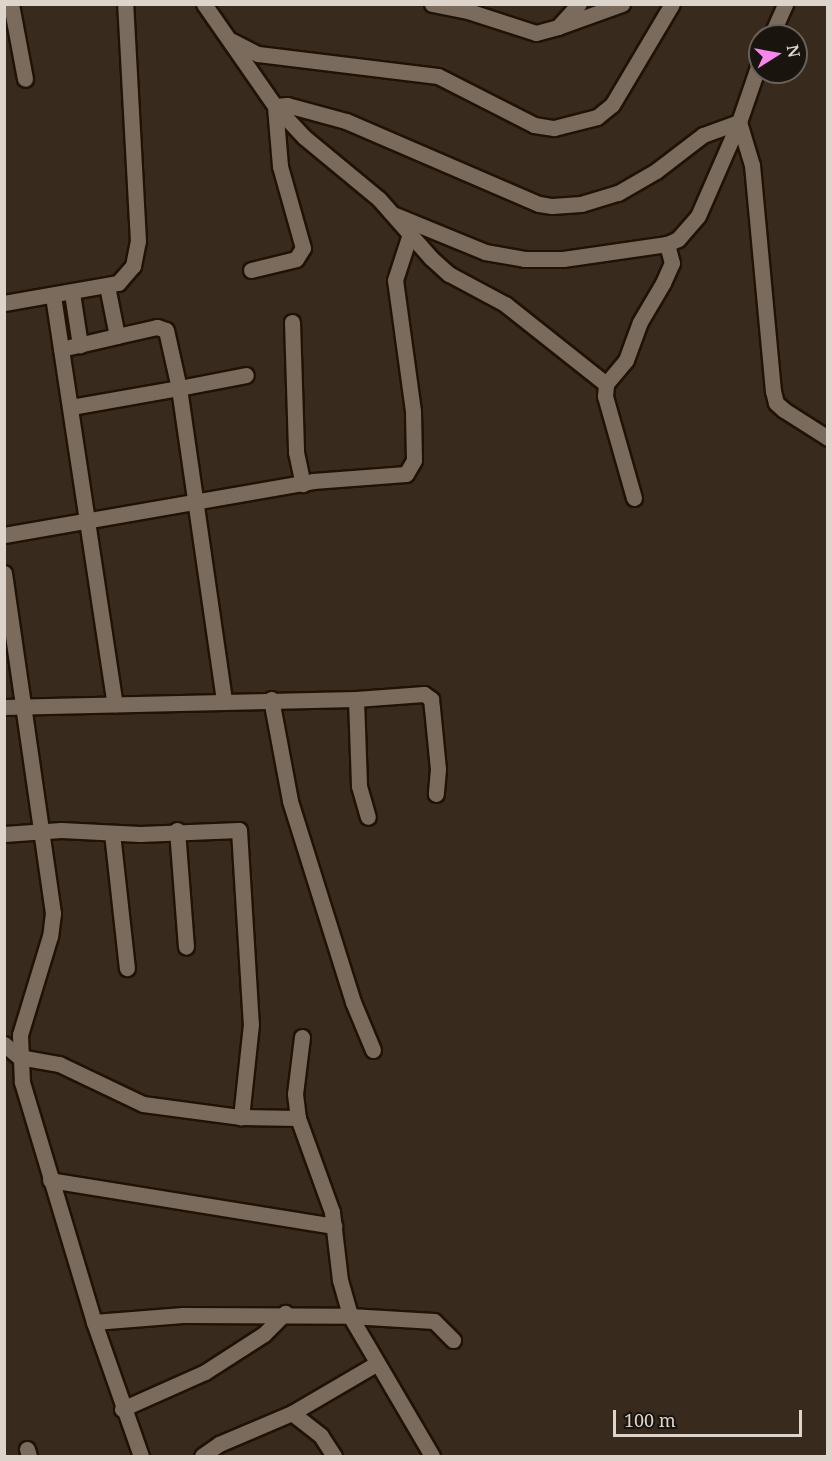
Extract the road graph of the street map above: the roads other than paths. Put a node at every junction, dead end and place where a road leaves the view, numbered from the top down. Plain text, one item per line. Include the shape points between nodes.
1 (11, 4) edge
2 (125, 4) edge
3 (204, 4) edge
4 (432, 4) edge
5 (579, 4) edge
6 (622, 4) edge
7 (672, 4) edge
8 (785, 4) edge
9 (776, 24) edge
10 (558, 27) junction
11 (227, 38) junction
12 (25, 79) dead end
13 (752, 84) edge
14 (275, 106) junction
15 (739, 122) junction
16 (395, 215) junction
17 (409, 237) junction
18 (667, 244) junction
19 (251, 270) dead end
20 (107, 286) junction
21 (72, 293) junction
22 (53, 296) junction
23 (4, 303) edge
24 (292, 322) dead end
25 (117, 336) junction
26 (80, 345) junction
27 (61, 349) junction
28 (246, 375) dead end
29 (606, 384) junction
30 (179, 388) junction
31 (71, 407) junction
32 (828, 438) edge
33 (303, 484) junction
34 (634, 498) dead end
35 (195, 500) junction
36 (86, 521) junction
37 (4, 535) edge
38 (4, 573) edge
39 (271, 699) junction
40 (356, 699) junction
41 (224, 702) junction
42 (115, 704) junction
43 (24, 707) junction
44 (4, 708) edge
45 (436, 794) dead end
46 (368, 817) dead end
47 (177, 830) junction
48 (43, 831) junction
49 (112, 833) junction
50 (4, 834) edge
51 (186, 947) dead end
52 (127, 968) dead end
53 (20, 1035) junction
54 (302, 1037) dead end
55 (4, 1038) edge
56 (4, 1044) edge
57 (373, 1050) dead end
58 (19, 1057) junction
59 (241, 1117) junction
60 (298, 1118) junction
61 (50, 1180) junction
62 (334, 1226) junction
63 (285, 1313) junction
64 (350, 1316) junction
65 (94, 1322) junction
66 (453, 1340) dead end
67 (376, 1364) junction
68 (122, 1409) junction
69 (291, 1413) junction
70 (141, 1456) edge
71 (202, 1456) edge
72 (334, 1456) edge
73 (432, 1456) edge

1 - 12 street
2 - 20 street via 138,241 133,266 118,283
3 - 11 street
4 - 10 street via 468,11 523,31 536,33
5 - 10 street
6 - 10 street
7 - 11 street via 612,105 597,117 554,128 534,125 438,76 258,54
8 - 9 street
11 - 14 street
13 - 15 street
14 - 15 street via 346,121 539,204 552,206 581,204 618,193 656,171 703,135
14 - 16 street via 304,137
14 - 19 street via 279,166 303,248 296,259
15 - 18 street via 698,216 678,239
15 - 32 street via 752,165 774,397 784,410
16 - 17 street
16 - 18 street via 485,252 524,259 563,259
17 - 29 street via 449,274 506,304
17 - 33 street via 395,280 412,400 413,468 406,474
18 - 29 street via 672,263 640,322 626,360
20 - 21 street
20 - 25 street
21 - 22 street
21 - 26 street
22 - 23 street
22 - 27 street
24 - 33 street via 296,452
25 - 26 street
25 - 30 street via 158,327 166,330
26 - 27 street
27 - 31 street
28 - 30 street
29 - 34 street via 605,396
30 - 31 street
30 - 35 street
31 - 36 street
33 - 35 street
35 - 36 street
35 - 41 street
36 - 37 street
36 - 42 street
38 - 43 street
39 - 40 street
39 - 41 street
39 - 57 street via 290,801 353,1002
40 - 45 street via 424,694 430,699 438,769
40 - 46 street via 359,786
41 - 42 street
42 - 43 street
43 - 44 street
43 - 48 street
47 - 49 street
47 - 51 street
47 - 59 street via 236,829 240,835 251,1024
48 - 49 street
48 - 50 street
48 - 53 street via 52,926
49 - 52 street
53 - 55 street
53 - 58 street
54 - 60 street via 295,1094
56 - 58 street
58 - 59 street via 59,1064 143,1104
58 - 61 street via 26,1102
59 - 60 street
60 - 62 street
61 - 62 street
61 - 65 street
62 - 64 street via 340,1280
63 - 64 street
63 - 65 street
63 - 68 street via 264,1334 205,1372
64 - 66 street via 434,1321
64 - 67 street
65 - 68 street
67 - 69 street
67 - 73 street
68 - 70 street
69 - 71 street via 219,1444
69 - 72 street via 321,1436

